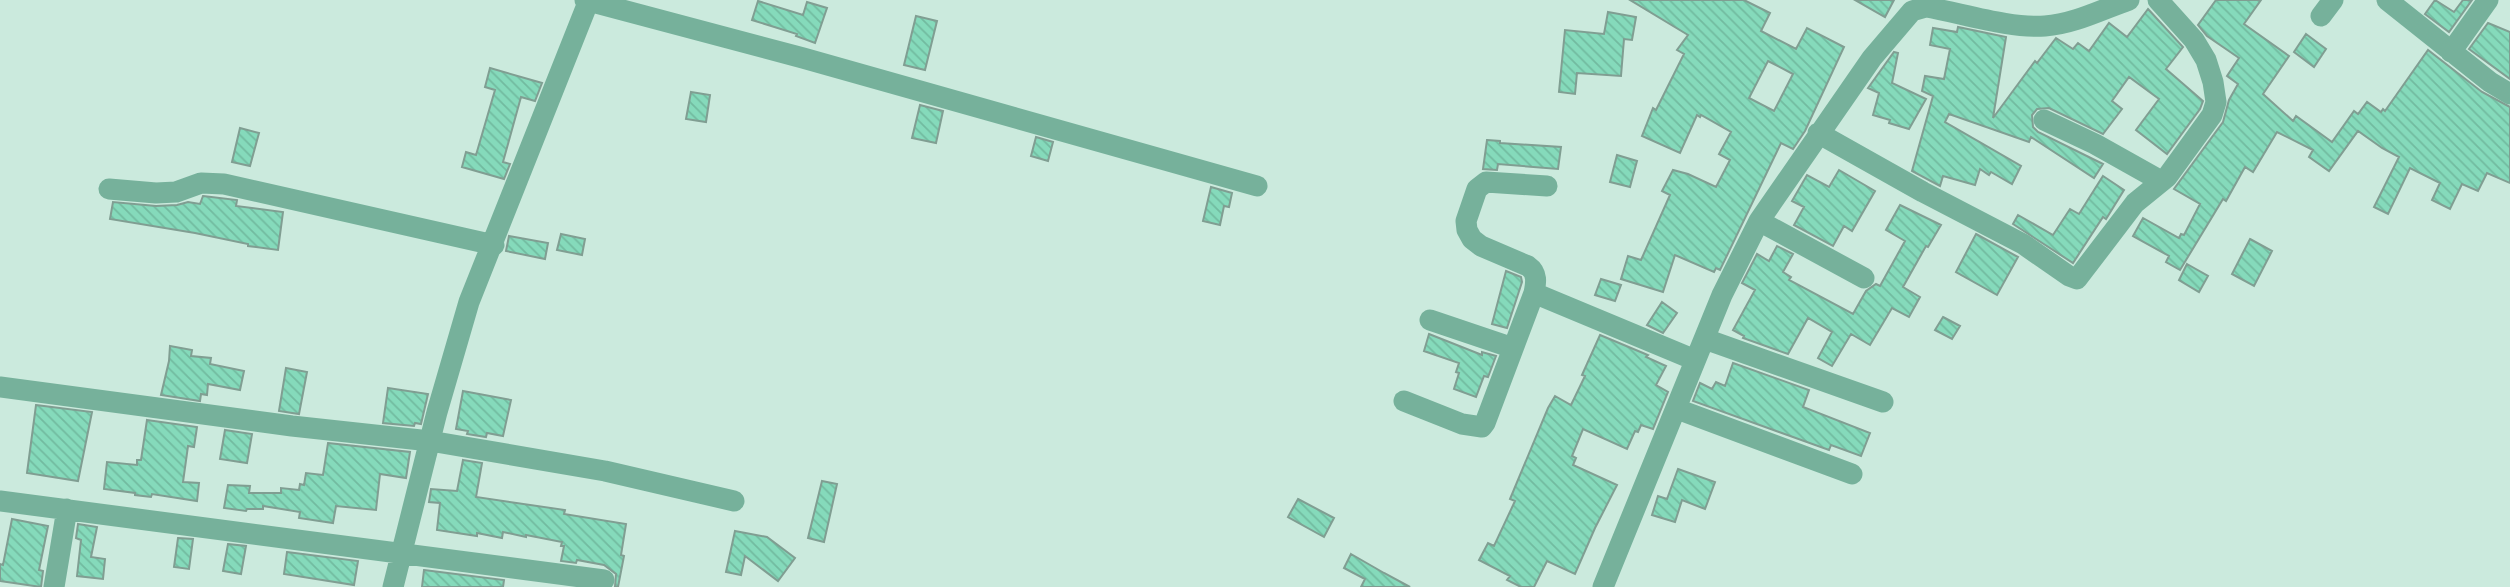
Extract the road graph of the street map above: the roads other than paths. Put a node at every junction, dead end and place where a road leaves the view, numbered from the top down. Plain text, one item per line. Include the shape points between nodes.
1 (2129, 0) edge
2 (2158, 0) edge
3 (2387, 0) edge
4 (2488, 0) edge
5 (588, 1) edge
6 (1943, 5) edge
7 (2451, 52) junction
8 (2510, 94) edge
9 (2044, 120) dead end
10 (1818, 133) junction
11 (2161, 181) junction
12 (1257, 186) dead end
13 (1547, 186) dead end
14 (108, 190) dead end
15 (1759, 220) junction
16 (494, 245) junction
17 (1864, 278) dead end
18 (1534, 293) junction
19 (1430, 320) dead end
20 (1705, 340) junction
21 (1513, 348) junction
22 (1695, 360) junction
23 (0, 387) edge
24 (1404, 401) dead end
25 (1883, 402) dead end
26 (1677, 409) junction
27 (430, 442) junction
28 (1852, 474) dead end
29 (0, 501) edge
30 (734, 501) dead end
31 (67, 509) junction
32 (401, 554) junction
33 (604, 580) dead end
34 (54, 587) edge
35 (393, 587) edge
36 (1603, 587) edge

1 - 6 street via 2046,26 2025,26
2 - 11 street via 2206,60 2216,102 2201,132
3 - 7 street
4 - 7 street
5 - 12 street
5 - 16 street
6 - 10 street via 1913,11
7 - 8 street
9 - 11 street
10 - 11 street via 2077,279 2134,203
10 - 15 street
13 - 18 street via 1486,182 1477,189 1466,221 1472,239 1481,246 1533,269
14 - 16 street via 176,192 201,183 224,184
15 - 17 street
15 - 20 street
16 - 27 street via 470,302
18 - 21 street
18 - 22 street
19 - 21 street
20 - 22 street
20 - 25 street
21 - 24 street via 1482,427
22 - 26 street
23 - 27 street
26 - 28 street
26 - 36 street
27 - 30 street via 605,471
27 - 32 street
29 - 31 street
31 - 32 street
31 - 34 street
32 - 33 street
32 - 35 street

